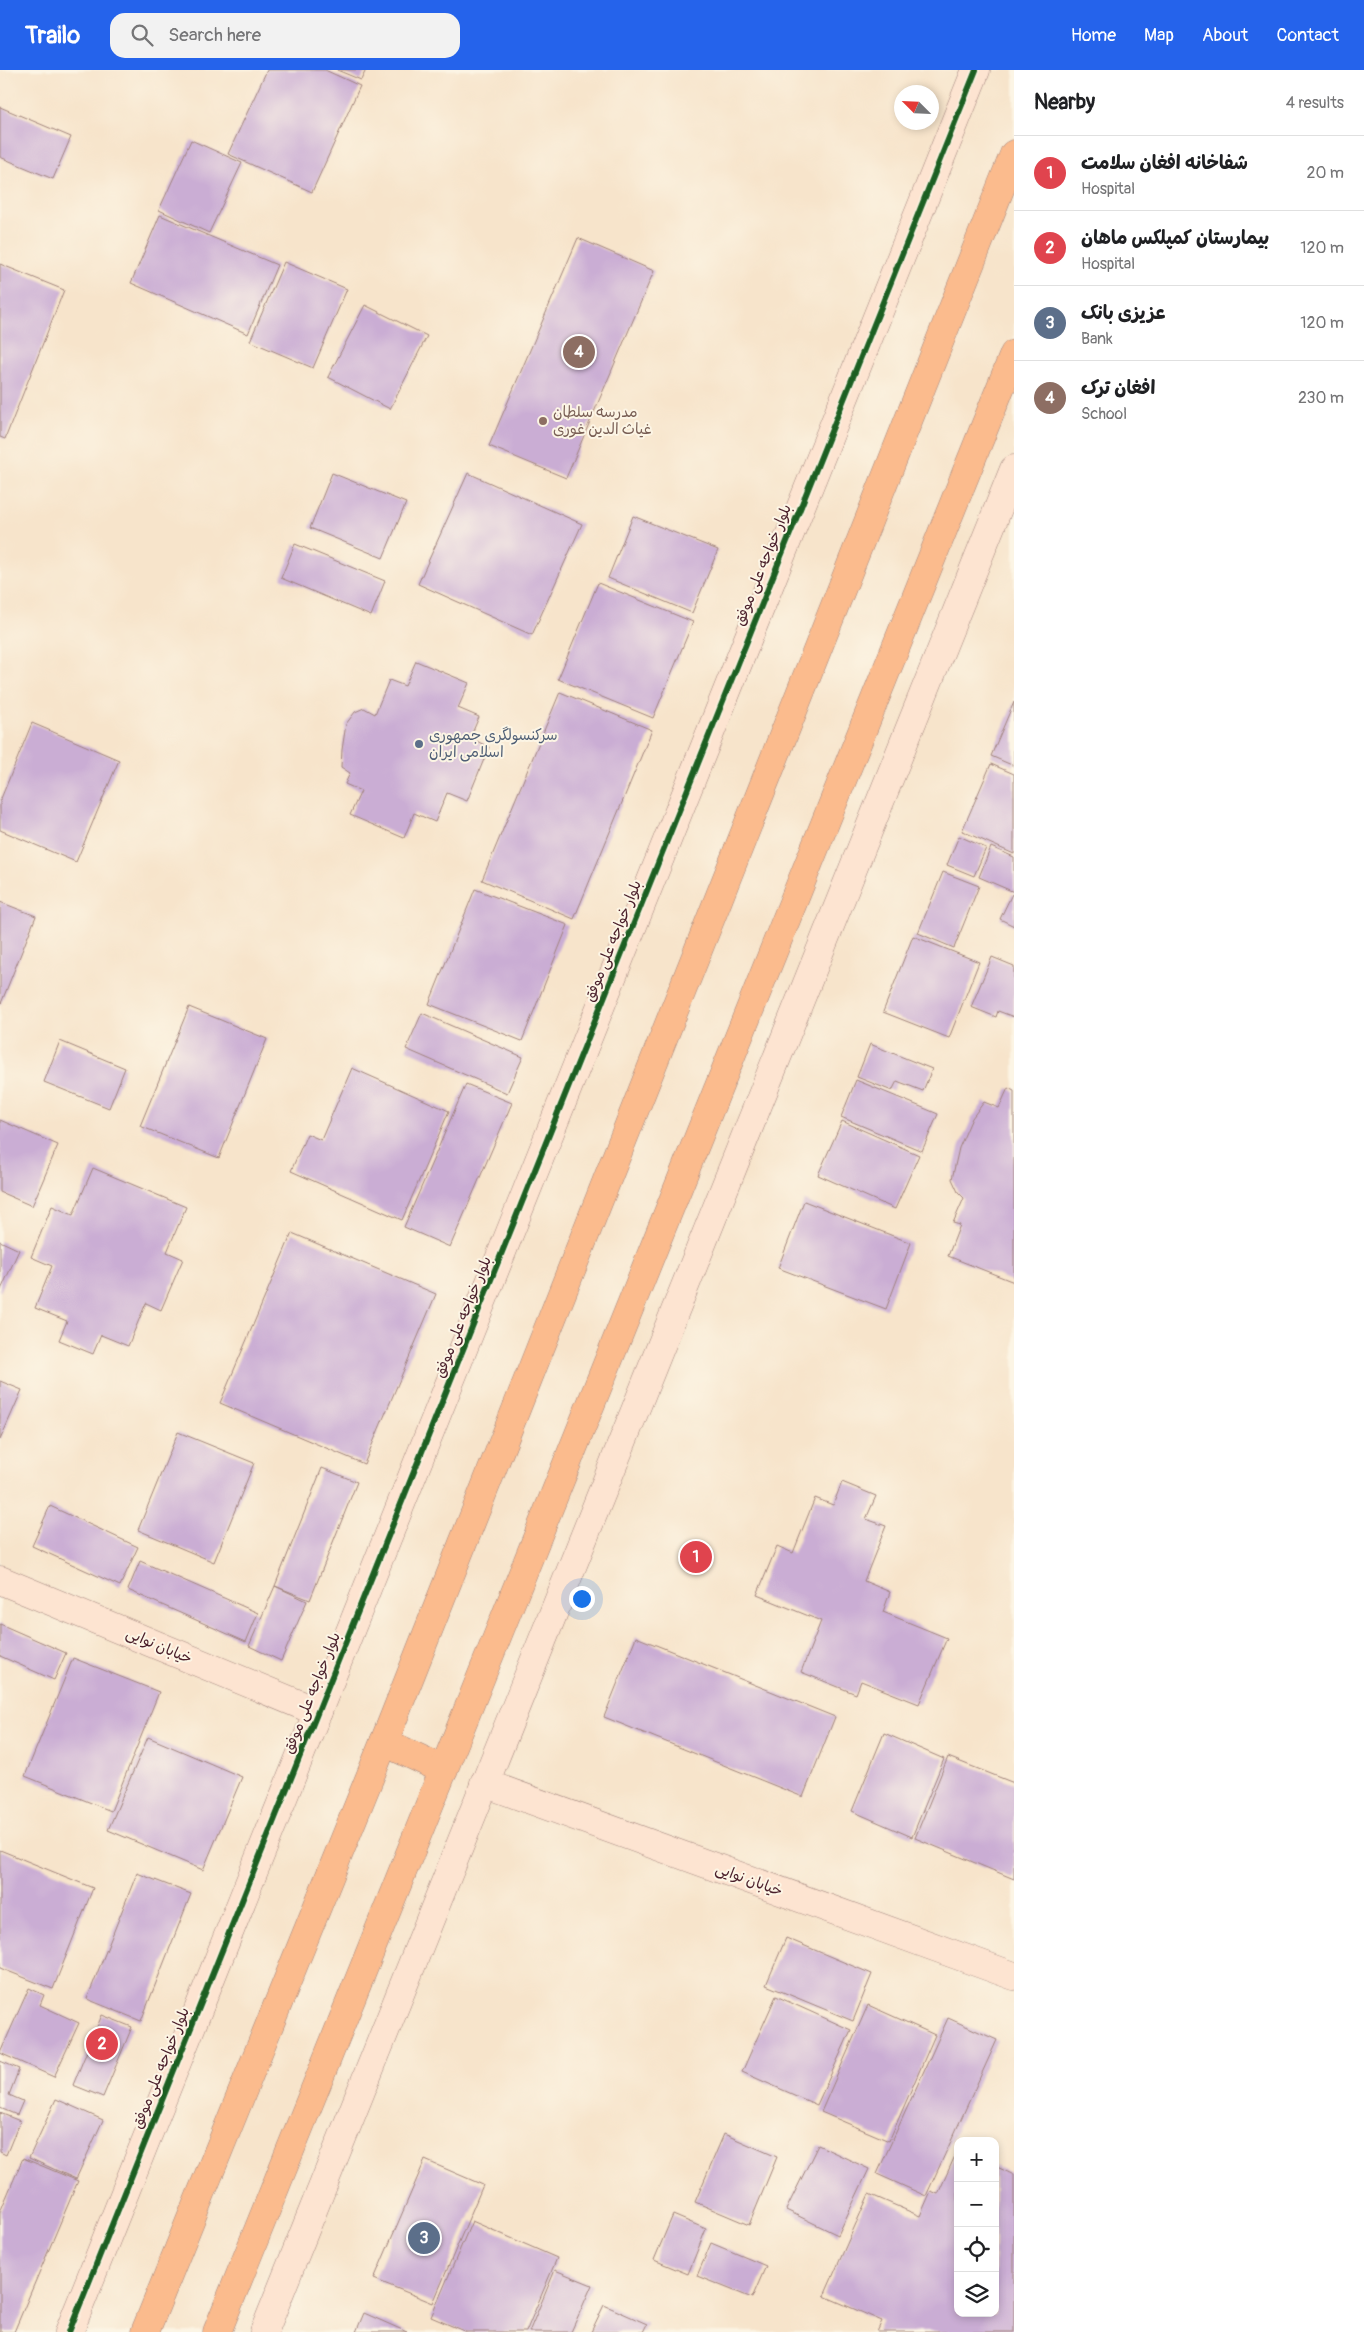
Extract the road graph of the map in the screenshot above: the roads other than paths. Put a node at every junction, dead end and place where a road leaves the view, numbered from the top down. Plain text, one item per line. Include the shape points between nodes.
1 (976, 70) edge
2 (1014, 154) edge
3 (1014, 354) edge
4 (1014, 469) edge
5 (0, 1580) edge
6 (318, 1712) junction
7 (384, 1742) junction
8 (444, 1770) junction
9 (484, 1783) junction
10 (1014, 1976) edge
11 (69, 2332) edge
12 (145, 2332) edge
13 (217, 2332) edge
14 (264, 2332) edge

1 - 6 street, بلوار خواجه علی موفق
2 - 7 highway
3 - 8 highway
4 - 9 street
5 - 6 street, خیابان نوایی
6 - 11 street, بلوار خواجه علی موفق
7 - 8 highway
7 - 12 highway
8 - 13 highway
9 - 10 street, خیابان نوایی
9 - 14 street

